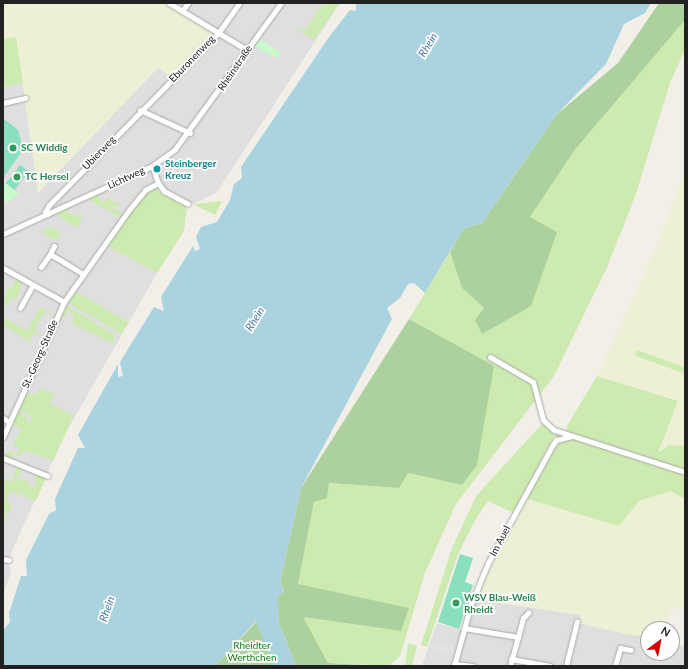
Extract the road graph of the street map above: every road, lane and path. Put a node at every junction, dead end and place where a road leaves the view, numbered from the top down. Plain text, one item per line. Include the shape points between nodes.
1 (169, 3) edge
2 (188, 3) edge
3 (239, 3) edge
4 (281, 3) edge
5 (182, 11) junction
6 (218, 32) junction
7 (247, 50) junction
8 (25, 98) dead end
9 (3, 103) edge
10 (140, 110) junction
11 (190, 133) junction
12 (152, 166) junction
13 (158, 183) junction
14 (188, 204) dead end
15 (47, 214) junction
16 (3, 234) edge
17 (54, 246) dead end
18 (50, 254) junction
19 (42, 267) dead end
20 (3, 268) edge
21 (83, 274) junction
22 (33, 285) junction
23 (64, 302) junction
24 (20, 308) dead end
25 (490, 357) dead end
26 (3, 418) edge
27 (9, 422) junction
28 (572, 436) junction
29 (3, 437) edge
30 (3, 458) edge
31 (685, 472) edge
32 (48, 476) dead end
33 (529, 612) dead end
34 (577, 621) dead end
35 (464, 628) junction
36 (518, 637) junction
37 (631, 650) dead end
38 (511, 659) junction
39 (454, 665) edge
40 (473, 666) edge
41 (510, 666) edge
42 (548, 666) edge
43 (566, 666) edge
44 (615, 666) edge

1 - 5 street
2 - 5 street
3 - 6 street, Eburonenweg
4 - 7 street, Rheinstraße
5 - 6 street
6 - 7 street
6 - 10 street, Eburonenweg
7 - 11 street, Rheinstraße
8 - 9 street
10 - 11 street
10 - 15 street, Ubierweg via 48,205 45,212
11 - 12 street, Lichtweg
12 - 13 street
12 - 15 street, Lichtweg
13 - 14 street via 164,191
13 - 21 street, St.-Georg-Straße via 145,190
15 - 16 street, Lichtweg
17 - 18 street
18 - 19 street
18 - 21 street
20 - 22 street
21 - 23 street, St.-Georg-Straße
22 - 23 street
22 - 24 street
23 - 27 street, St.-Georg-Straße
25 - 28 street via 533,382 543,420 554,430
26 - 27 street
27 - 29 street, St.-Georg-Straße
28 - 31 street
28 - 35 street, Im Auel via 556,440 547,454 482,575
30 - 32 street
33 - 36 street
34 - 43 street
35 - 36 street
35 - 39 street, Im Auel
36 - 38 street
37 - 44 street via 620,648
38 - 41 street
38 - 42 street
39 - 40 street, Im Auel

